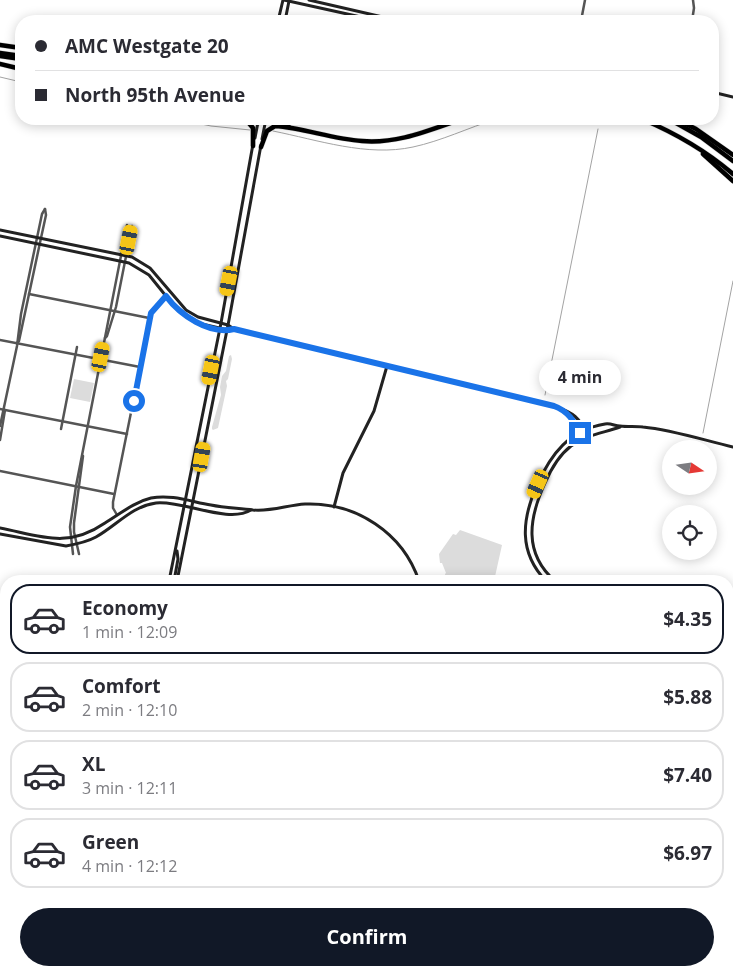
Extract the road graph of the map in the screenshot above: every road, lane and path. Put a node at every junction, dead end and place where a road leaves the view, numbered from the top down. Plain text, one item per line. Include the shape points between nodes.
1 (284, 0) edge
2 (309, 0) edge
3 (585, 0) edge
4 (693, 0) edge
5 (289, 1) edge
6 (335, 6) junction
7 (329, 10) junction
8 (338, 12) junction
9 (280, 15) edge
10 (286, 15) edge
11 (357, 15) edge
12 (363, 15) edge
13 (582, 15) edge
14 (693, 15) edge
15 (0, 45) edge
16 (15, 47) edge
17 (0, 55) edge
18 (15, 57) edge
19 (0, 64) edge
20 (15, 67) edge
21 (719, 94) edge
22 (733, 97) edge
23 (250, 125) edge
24 (257, 125) edge
25 (265, 125) edge
26 (285, 125) edge
27 (445, 125) edge
28 (655, 125) edge
29 (679, 125) edge
30 (688, 125) edge
31 (297, 130) junction
32 (689, 141) junction
33 (253, 146) junction
34 (260, 147) junction
35 (733, 155) edge
36 (733, 161) edge
37 (733, 174) edge
38 (733, 181) edge
39 (127, 225) dead end
40 (132, 226) dead end
41 (0, 230) edge
42 (0, 236) edge
43 (37, 237) junction
44 (42, 238) junction
45 (35, 243) junction
46 (40, 244) junction
47 (121, 254) junction
48 (126, 255) junction
49 (120, 260) junction
50 (125, 262) junction
51 (25, 294) junction
52 (30, 294) junction
53 (166, 296) junction
54 (110, 310) junction
55 (114, 311) junction
56 (150, 318) junction
57 (221, 323) junction
58 (228, 325) junction
59 (220, 329) junction
60 (234, 329) junction
61 (227, 330) junction
62 (104, 338) junction
63 (0, 340) edge
64 (18, 343) junction
65 (77, 347) dead end
66 (75, 355) junction
67 (101, 360) junction
68 (387, 366) junction
69 (140, 367) junction
70 (0, 409) edge
71 (562, 409) junction
72 (5, 410) junction
73 (62, 421) junction
74 (0, 426) edge
75 (88, 426) junction
76 (620, 426) junction
77 (61, 428) dead end
78 (585, 431) junction
79 (580, 433) junction
80 (127, 434) junction
81 (588, 436) junction
82 (582, 439) junction
83 (0, 440) edge
84 (733, 447) edge
85 (0, 471) edge
86 (77, 486) junction
87 (114, 494) junction
88 (186, 500) junction
89 (193, 502) junction
90 (184, 506) junction
91 (334, 507) junction
92 (192, 508) junction
93 (252, 510) junction
94 (117, 515) junction
95 (0, 528) edge
96 (0, 534) edge
97 (73, 538) junction
98 (74, 545) junction
99 (176, 548) junction
100 (73, 554) dead end
101 (79, 554) dead end
102 (170, 575) edge
103 (176, 575) edge
104 (176, 575) edge
105 (416, 575) edge
106 (542, 575) edge
107 (550, 575) edge

1 - 5 street
1 - 9 street
2 - 6 street
3 - 13 street
4 - 14 street
5 - 7 street
5 - 10 street
6 - 7 street
6 - 8 street
6 - 12 street
7 - 8 street
8 - 11 street
15 - 16 highway
17 - 18 highway
19 - 20 highway
21 - 22 street
23 - 33 highway via 254,132
24 - 33 street
25 - 34 street
26 - 31 highway
27 - 31 highway via 411,137 387,141 353,140
28 - 32 highway
29 - 36 highway
30 - 35 highway
31 - 34 highway via 272,127
32 - 37 highway
32 - 38 highway
33 - 57 street
34 - 58 street
39 - 47 street
40 - 48 street
41 - 43 street
42 - 45 street
43 - 44 street
43 - 44 street via 45,209
43 - 45 street
44 - 46 street
44 - 47 street
45 - 46 street
45 - 51 street
46 - 49 street
46 - 52 street
47 - 48 street
47 - 49 street
48 - 50 street
48 - 57 street via 150,268 186,310
49 - 50 street
49 - 54 street
50 - 53 street via 145,272
50 - 55 street
51 - 52 street
51 - 64 street
52 - 54 street
52 - 64 street
53 - 56 street
53 - 59 street via 188,318
54 - 55 street
54 - 62 street
55 - 56 street
55 - 62 street
56 - 69 street
57 - 58 street
57 - 59 street
58 - 60 street
58 - 61 street
59 - 61 street
59 - 88 street
60 - 61 street
60 - 68 street
61 - 89 street
62 - 67 street
63 - 64 street
64 - 66 street
64 - 72 street
65 - 66 street
66 - 67 street
66 - 73 street
67 - 69 street
67 - 75 street
68 - 71 street
68 - 91 street via 374,411 343,473
69 - 80 street
70 - 72 street
71 - 78 street via 575,415
71 - 79 street
72 - 73 street
72 - 74 street
72 - 83 street
73 - 75 street
73 - 77 street
75 - 80 street
75 - 86 street
76 - 78 street via 605,424
76 - 81 street
76 - 84 street via 652,428
78 - 79 street
78 - 81 street
79 - 82 street
79 - 106 street via 561,446 550,460 527,511 527,547
80 - 87 street
81 - 82 street
82 - 107 street via 555,463 533,515 534,549
85 - 86 street
86 - 87 street
86 - 97 street
87 - 94 street via 113,508
88 - 89 street
88 - 90 street
88 - 94 street via 147,499
89 - 92 street
89 - 93 street
90 - 92 street
90 - 98 street via 160,503 145,506 95,538
90 - 99 street
91 - 93 street via 307,504
91 - 105 street via 363,516 388,533 407,554
92 - 93 street via 228,513
92 - 103 street
94 - 97 street via 90,533
95 - 97 street via 54,538
96 - 98 street
97 - 98 street
98 - 100 street
98 - 101 street
99 - 102 street
99 - 104 street

